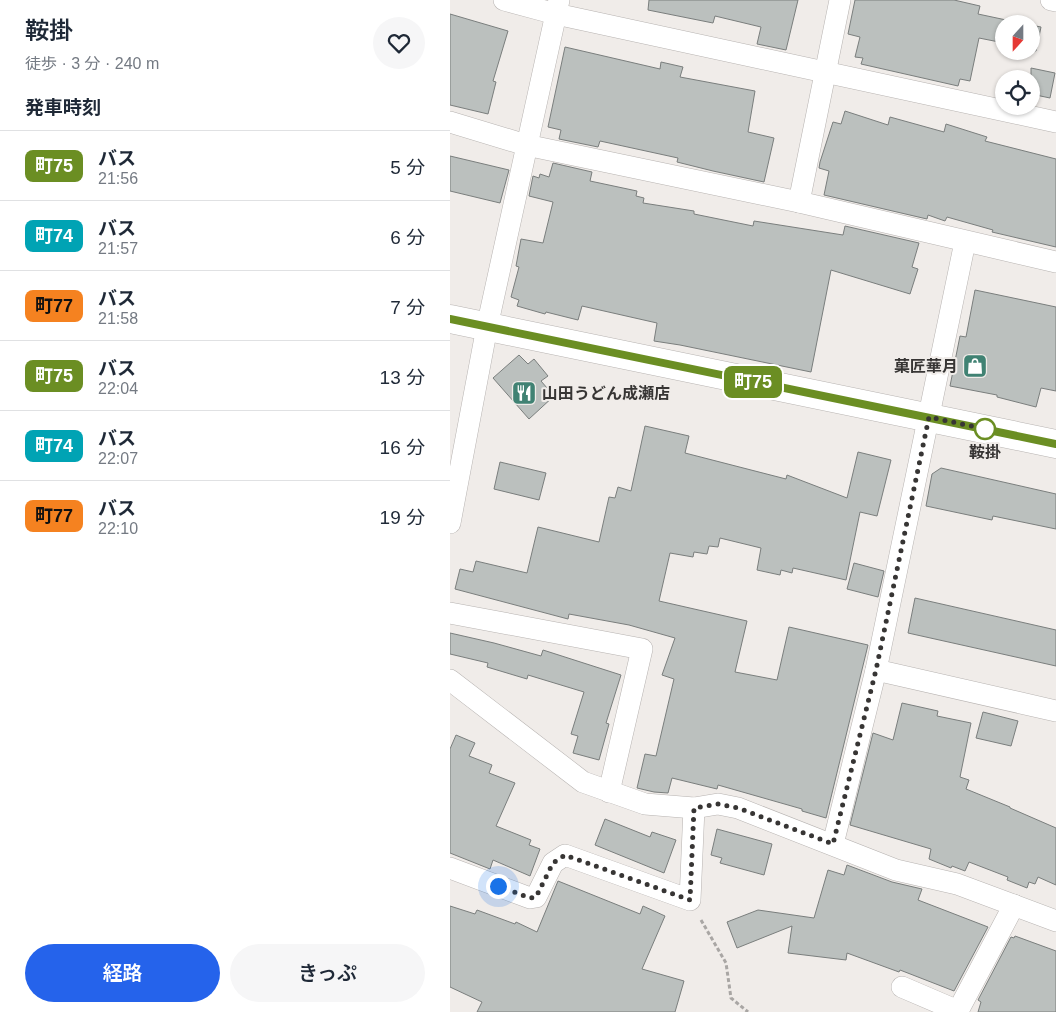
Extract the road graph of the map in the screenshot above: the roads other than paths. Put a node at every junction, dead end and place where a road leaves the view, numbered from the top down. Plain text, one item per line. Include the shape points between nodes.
1 (504, 0) edge
2 (840, 0) edge
3 (1051, 0) edge
4 (1056, 1) edge
5 (558, 7) edge
6 (824, 73) junction
7 (450, 122) edge
8 (1056, 122) edge
9 (526, 145) junction
10 (799, 202) junction
11 (965, 242) junction
12 (1056, 262) edge
13 (450, 319) edge
14 (487, 327) junction
15 (929, 417) junction
16 (1056, 444) edge
17 (450, 523) edge
18 (450, 613) edge
19 (876, 670) junction
20 (450, 680) edge
21 (1056, 711) edge
22 (609, 792) junction
23 (694, 808) junction
24 (833, 844) junction
25 (450, 868) edge
26 (1014, 905) junction
27 (1056, 921) edge
28 (902, 986) dead end

1 - 5 street
2 - 6 street
3 - 4 street
5 - 6 street
5 - 9 street
6 - 8 street
6 - 10 street
7 - 9 street
9 - 10 street
9 - 14 street
10 - 11 street
11 - 12 street
11 - 15 street
13 - 14 main road
14 - 15 main road
14 - 17 street
15 - 16 main road
15 - 19 street
18 - 22 street via 642,649
19 - 21 street
19 - 24 street
20 - 22 street via 583,782
22 - 23 street via 645,804
23 - 24 street via 718,804 738,808
23 - 25 street via 690,900 565,855 553,863 536,897 530,898
24 - 26 street via 896,870 957,884
26 - 27 street
26 - 28 street via 958,1011

